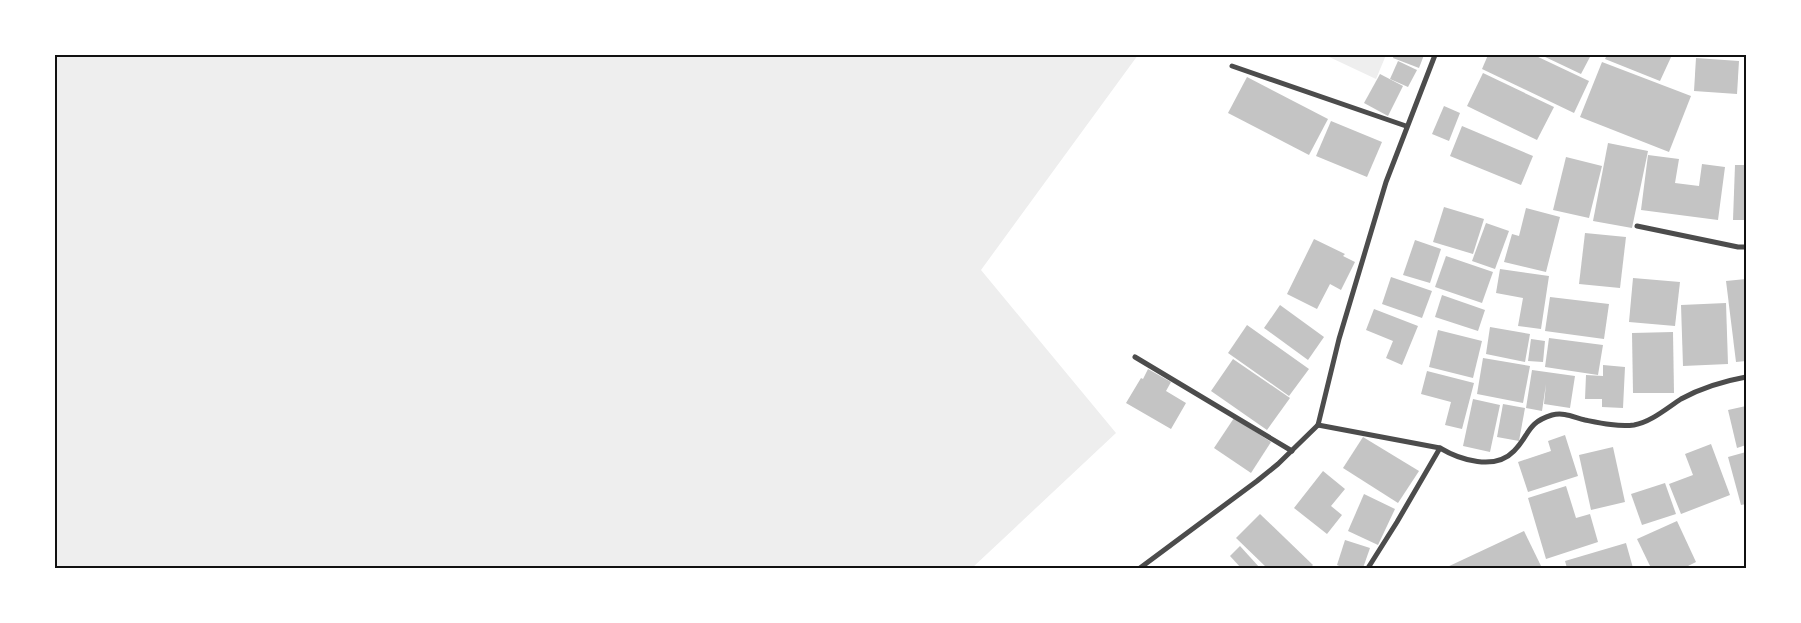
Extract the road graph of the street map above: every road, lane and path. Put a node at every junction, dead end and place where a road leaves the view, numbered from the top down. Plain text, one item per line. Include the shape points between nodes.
1 (1435, 55) edge
2 (1232, 66) dead end
3 (1406, 126) junction
4 (1637, 226) dead end
5 (1746, 247) edge
6 (1134, 357) dead end
7 (1746, 378) edge
8 (1318, 425) junction
9 (1440, 448) junction
10 (1292, 451) junction
11 (1140, 568) edge
12 (1368, 568) edge

1 - 3 street
2 - 3 street
3 - 8 street via 1339,339
4 - 5 street
6 - 10 street
7 - 9 street via 1725,381 1683,398 1636,425 1605,423 1565,414 1552,415 1536,421 1514,452 1491,463 1462,458
8 - 9 street
8 - 10 street
9 - 12 street
10 - 11 street

